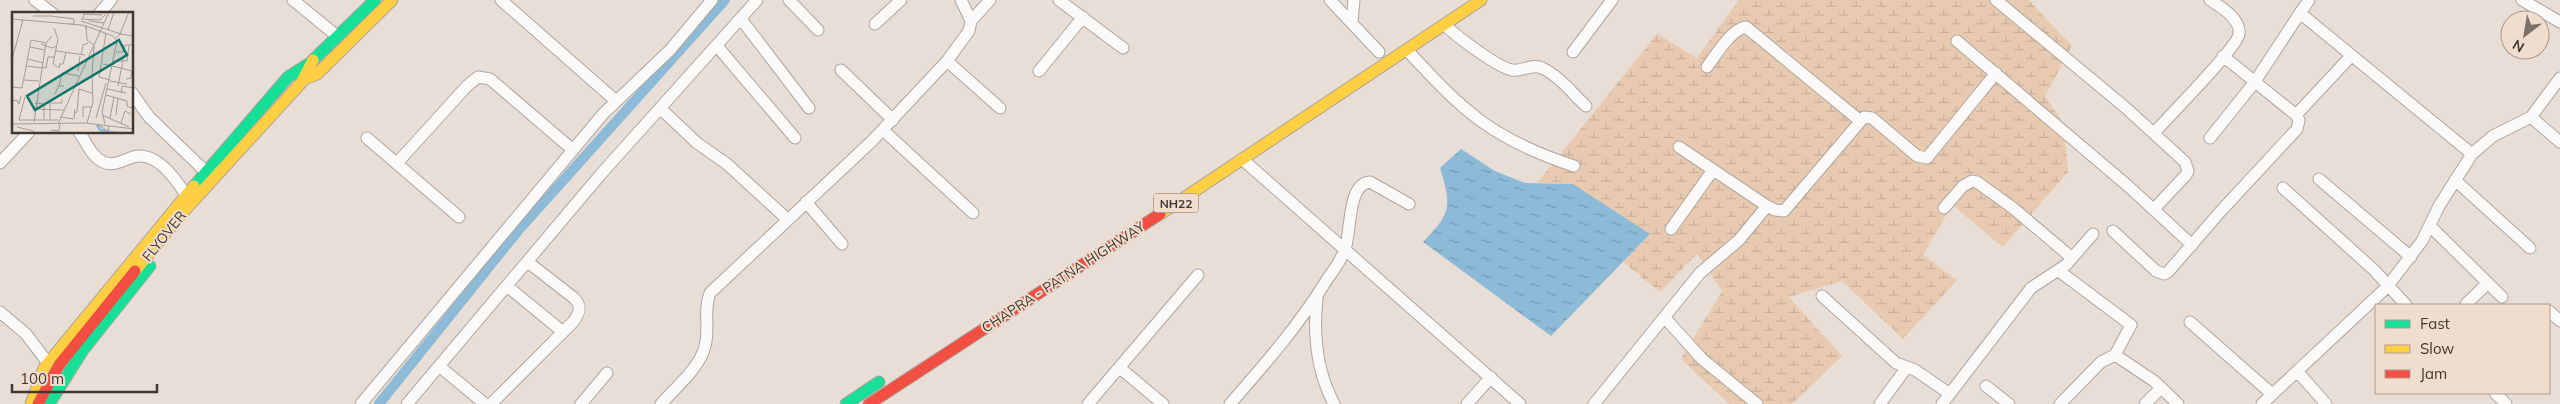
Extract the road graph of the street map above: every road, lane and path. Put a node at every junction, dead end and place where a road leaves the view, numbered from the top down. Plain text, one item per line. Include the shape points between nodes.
1 (35, 0) edge
2 (110, 0) edge
3 (293, 0) edge
4 (376, 0) edge
5 (392, 0) edge
6 (501, 0) edge
7 (712, 0) edge
8 (757, 0) edge
9 (789, 0) edge
10 (902, 0) edge
11 (961, 0) edge
12 (990, 0) edge
13 (1059, 0) edge
14 (1330, 0) edge
15 (1354, 0) edge
16 (1481, 0) edge
17 (1612, 0) edge
18 (1996, 0) edge
19 (2210, 0) edge
20 (2309, 0) edge
21 (2522, 0) edge
22 (2225, 4) edge
23 (50, 12) edge
24 (101, 12) edge
25 (2300, 13) junction
26 (1083, 18) junction
27 (741, 19) junction
28 (971, 21) junction
29 (1352, 22) junction
30 (2560, 22) edge
31 (875, 24) dead end
32 (1444, 25) junction
33 (818, 30) dead end
34 (337, 36) junction
35 (1957, 41) dead end
36 (717, 46) junction
37 (1123, 48) dead end
38 (1407, 50) junction
39 (1379, 52) dead end
40 (1573, 52) dead end
41 (2223, 56) junction
42 (2351, 56) junction
43 (947, 61) junction
44 (310, 63) junction
45 (1706, 67) dead end
46 (841, 70) dead end
47 (1039, 71) dead end
48 (1996, 73) junction
49 (317, 74) junction
50 (2560, 78) edge
51 (302, 81) junction
52 (2254, 83) junction
53 (134, 96) edge
54 (616, 101) junction
55 (1586, 106) dead end
56 (660, 108) junction
57 (809, 108) dead end
58 (1000, 108) dead end
59 (2296, 115) junction
60 (2531, 118) junction
61 (893, 120) junction
62 (1859, 120) junction
63 (883, 130) junction
64 (2154, 133) junction
65 (26, 134) edge
66 (80, 134) edge
67 (367, 138) dead end
68 (795, 138) dead end
69 (2210, 138) dead end
70 (2560, 142) edge
71 (1679, 147) dead end
72 (573, 150) junction
73 (2472, 154) junction
74 (1242, 159) junction
75 (0, 163) edge
76 (397, 163) junction
77 (1574, 166) dead end
78 (1713, 170) junction
79 (206, 172) junction
80 (2320, 179) dead end
81 (2455, 180) junction
82 (2283, 188) dead end
83 (186, 195) junction
84 (806, 202) junction
85 (1409, 204) dead end
86 (1767, 206) junction
87 (1944, 208) dead end
88 (2154, 209) junction
89 (973, 213) dead end
90 (459, 218) dead end
91 (787, 219) junction
92 (2430, 226) junction
93 (1671, 229) dead end
94 (2113, 231) dead end
95 (2094, 234) dead end
96 (842, 244) dead end
97 (2192, 245) junction
98 (2530, 248) dead end
99 (1345, 251) junction
100 (2411, 257) junction
101 (2072, 258) junction
102 (529, 263) junction
103 (2059, 271) junction
104 (1198, 275) dead end
105 (2487, 284) junction
106 (508, 286) junction
107 (2387, 287) junction
108 (1317, 296) junction
109 (1822, 296) dead end
110 (2502, 297) dead end
111 (2405, 304) edge
112 (2466, 304) edge
113 (0, 312) edge
114 (2550, 312) edge
115 (1665, 318) junction
116 (2560, 321) edge
117 (2190, 322) dead end
118 (563, 332) junction
119 (2115, 355) junction
120 (48, 363) junction
121 (439, 366) junction
122 (1907, 367) junction
123 (1120, 368) junction
124 (2297, 370) junction
125 (607, 373) dead end
126 (886, 377) dead end
127 (1491, 377) junction
128 (1986, 386) dead end
129 (2161, 388) junction
130 (1950, 394) junction
131 (2272, 394) junction
132 (2496, 394) edge
133 (31, 404) edge
134 (38, 404) edge
135 (49, 404) edge
136 (362, 404) edge
137 (407, 404) edge
138 (485, 404) edge
139 (491, 404) edge
140 (581, 404) edge
141 (661, 404) edge
142 (846, 404) edge
143 (869, 404) edge
144 (1088, 404) edge
145 (1163, 404) edge
146 (1230, 404) edge
147 (1334, 404) edge
148 (1467, 404) edge
149 (1520, 404) edge
150 (1594, 404) edge
151 (1757, 404) edge
152 (1880, 404) edge
153 (1942, 404) edge
154 (2009, 404) edge
155 (2060, 404) edge
156 (2145, 404) edge
157 (2178, 404) edge
158 (2262, 404) edge
159 (2326, 404) edge
160 (2506, 404) edge

1 - 23 street
2 - 24 street
3 - 34 street
4 - 34 main road
5 - 49 main road
6 - 54 street
7 - 54 street via 670,50
8 - 27 street
9 - 33 street
10 - 31 street
11 - 28 street
12 - 28 street
13 - 26 street
14 - 29 street
15 - 29 street
16 - 32 main road, CHAPRA - PATNA HIGHWAY / NH22
17 - 40 street
18 - 64 street
19 - 22 street
20 - 25 street
21 - 30 street
22 - 41 street via 2239,34
25 - 42 street
25 - 52 street
26 - 37 street
26 - 47 street
27 - 36 street
27 - 57 street
28 - 43 street via 962,43
29 - 39 street
32 - 38 main road, CHAPRA - PATNA HIGHWAY / NH22
32 - 55 street via 1509,70 1536,66 1545,69
34 - 44 main road
35 - 48 street
36 - 56 street
36 - 68 street
38 - 74 main road, CHAPRA - PATNA HIGHWAY / NH22
38 - 77 street via 1448,95 1492,130 1538,154
41 - 52 street
41 - 64 street
42 - 59 street
42 - 73 street
43 - 58 street
43 - 61 street
44 - 51 main road, FLYOVER
44 - 79 main road via 288,77
45 - 62 street via 1730,38 1746,27
46 - 61 street
48 - 62 street via 1927,158 1918,156 1872,118
48 - 88 street
49 - 51 main road, FLYOVER
49 - 135 main road via 163,249 59,385
50 - 60 street
51 - 134 main road, FLYOVER via 177,220 59,365
52 - 59 street
52 - 69 street
53 - 79 street via 149,117
54 - 72 street
56 - 91 street
56 - 102 street via 581,197
59 - 97 street via 2300,120 2297,129
60 - 70 street
60 - 73 street via 2493,136
61 - 63 street
62 - 86 street via 1788,208 1780,211
63 - 84 street
63 - 89 street
64 - 88 street via 2185,162 2188,170
65 - 75 street
66 - 83 street via 94,154 106,164 140,156 152,159 176,179
67 - 76 street
71 - 78 street
72 - 76 street via 490,79 478,77 466,86
72 - 136 street
73 - 81 street
74 - 99 street
74 - 143 main road, CHAPRA - PATNA HIGHWAY / NH22
76 - 90 street
78 - 86 street
78 - 93 street
79 - 83 main road
80 - 100 street
81 - 92 street
81 - 98 street
82 - 107 street via 2374,270
83 - 120 main road
84 - 91 street
84 - 96 street
85 - 99 street via 1379,185 1364,182 1353,201
86 - 115 street via 1739,240 1704,267
87 - 101 street via 1963,186 1977,182 2014,208
88 - 97 street
91 - 141 street via 710,293 705,314 705,347 697,363
92 - 100 street
92 - 105 street
94 - 97 street via 2160,273 2168,272
95 - 101 street
99 - 108 street
99 - 127 street
100 - 107 street
101 - 103 street
102 - 106 street
102 - 118 street via 579,302 578,316
103 - 119 street via 2131,325
103 - 130 street via 2031,288
104 - 123 street
105 - 110 street
105 - 112 street
106 - 118 street
106 - 121 street
107 - 111 street
107 - 124 street
108 - 146 street via 1283,343
108 - 147 street via 1315,341
109 - 122 street via 1891,359
113 - 120 street via 26,334
114 - 116 street
115 - 150 street
115 - 151 street via 1702,359
117 - 131 street
118 - 139 street
119 - 129 street
119 - 155 street via 2101,362
120 - 133 main road
121 - 137 street
121 - 138 street
122 - 130 street
122 - 152 street
123 - 144 street
123 - 145 street
124 - 131 street
124 - 159 street
125 - 140 street
126 - 142 main road
127 - 148 street
127 - 149 street
128 - 154 street
129 - 156 street
129 - 157 street
130 - 153 street
131 - 158 street
132 - 160 street

